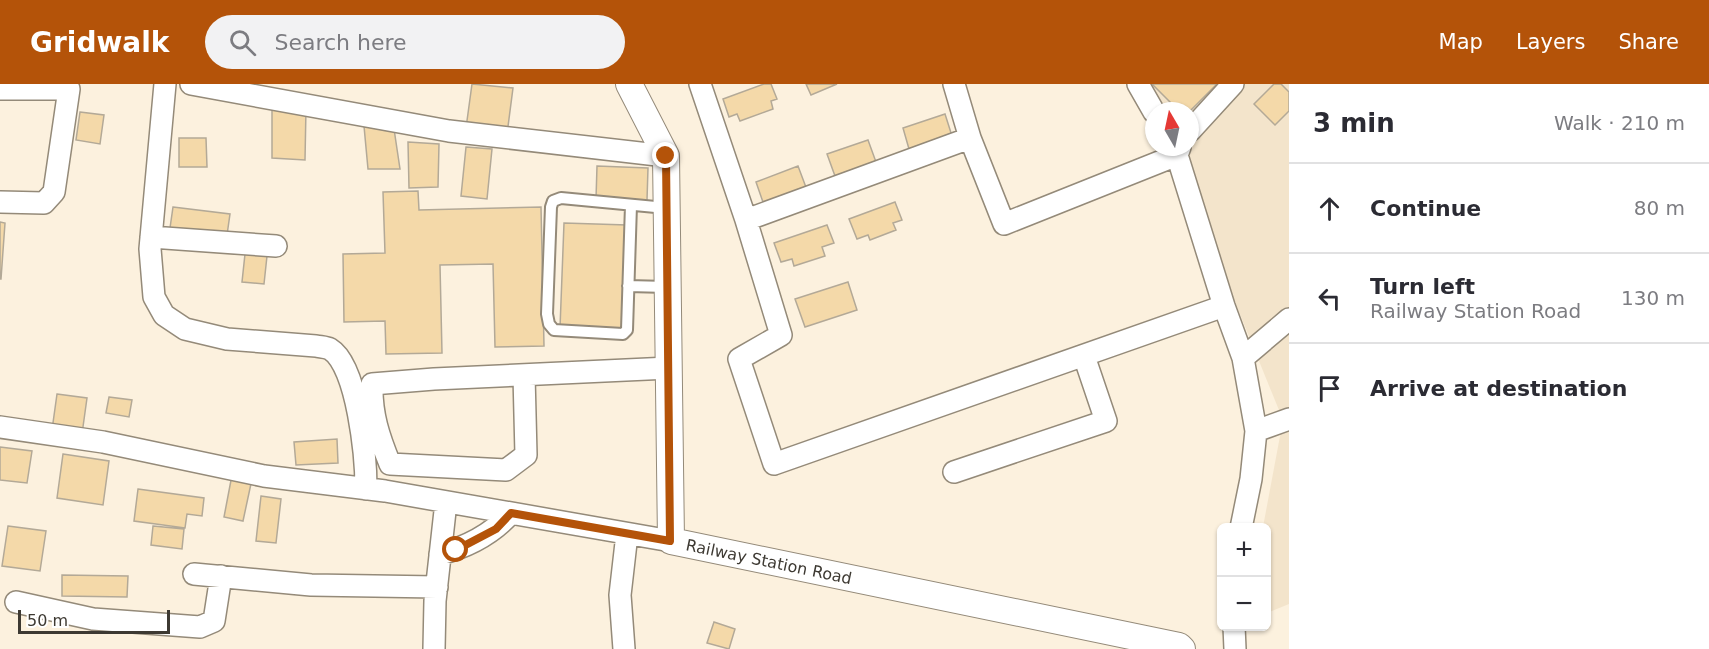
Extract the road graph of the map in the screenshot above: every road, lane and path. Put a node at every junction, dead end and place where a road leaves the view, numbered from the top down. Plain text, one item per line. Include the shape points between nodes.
1 (165, 84) edge
2 (191, 84) edge
3 (629, 84) edge
4 (700, 84) edge
5 (954, 84) edge
6 (1138, 84) edge
7 (1233, 84) edge
8 (70, 86) edge
9 (0, 89) edge
10 (1148, 102) edge
11 (1199, 121) edge
12 (970, 138) junction
13 (666, 156) junction
14 (1163, 156) edge
15 (1179, 156) edge
16 (0, 202) edge
17 (631, 205) junction
18 (667, 208) junction
19 (746, 220) junction
20 (151, 237) junction
21 (276, 246) dead end
22 (628, 286) junction
23 (667, 287) junction
24 (1224, 306) junction
25 (1289, 319) edge
26 (1084, 356) junction
27 (1243, 358) junction
28 (669, 368) junction
29 (524, 375) junction
30 (1289, 419) edge
31 (0, 427) edge
32 (1256, 431) junction
33 (954, 472) dead end
34 (366, 489) junction
35 (446, 502) junction
36 (511, 513) junction
37 (1242, 523) edge
38 (627, 534) junction
39 (670, 541) junction
40 (440, 554) junction
41 (194, 574) dead end
42 (221, 576) junction
43 (437, 587) junction
44 (16, 602) dead end
45 (1233, 631) edge
46 (434, 649) edge
47 (624, 649) edge
48 (1182, 649) edge
49 (1235, 649) edge

1 - 20 street
2 - 13 street via 449,131
3 - 13 street, Railway Station Road
4 - 19 street
5 - 12 street
6 - 10 street
7 - 11 street
8 - 9 street
8 - 16 street via 54,192 44,203
12 - 14 street via 1004,224
12 - 19 street
13 - 18 street, Railway Station Road
15 - 24 street
17 - 18 lane
17 - 22 lane
17 - 22 lane via 561,198 553,201 549,324 554,330 623,334 627,330
18 - 23 street, Railway Station Road
19 - 26 street via 781,335 739,359 774,464
20 - 21 street
20 - 34 street via 154,297 164,315 185,329 227,339 316,346 336,354 360,419
22 - 23 lane
23 - 28 street, Railway Station Road
24 - 26 street
24 - 27 street
25 - 27 street
26 - 33 street via 1106,421
27 - 32 street
28 - 29 street
28 - 39 street, Railway Station Road
29 - 29 street via 372,384 375,426 390,464 506,470 519,462 526,455
30 - 32 street
31 - 34 street via 103,442 264,476
32 - 37 street
34 - 35 street
35 - 36 street
35 - 40 street
36 - 38 street
36 - 40 street via 496,529
38 - 39 street
38 - 47 street via 620,595
39 - 48 street, Railway Station Road
40 - 43 street
41 - 42 street
42 - 43 street via 311,585
42 - 44 street via 214,621 200,627 93,619
43 - 46 street
45 - 49 street

